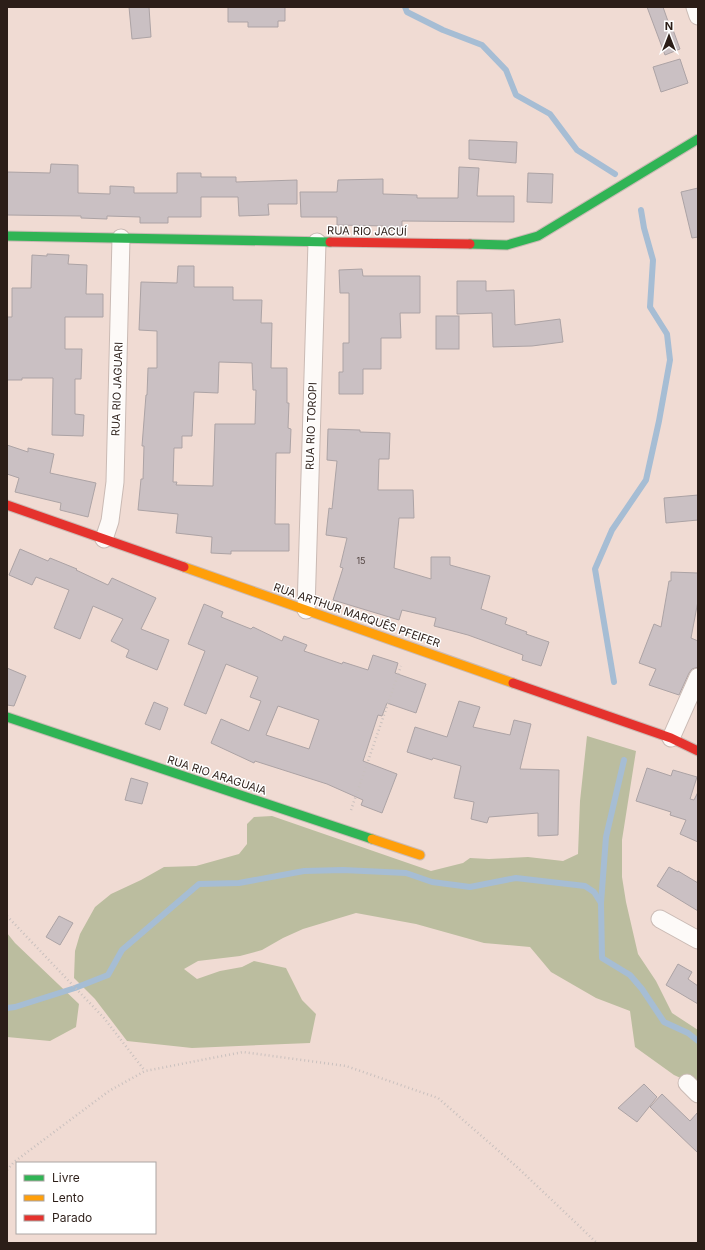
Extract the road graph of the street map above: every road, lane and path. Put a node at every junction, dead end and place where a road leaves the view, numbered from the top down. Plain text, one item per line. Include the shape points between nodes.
1 (695, 7) edge
2 (698, 16) edge
3 (698, 139) edge
4 (7, 236) edge
5 (121, 238) junction
6 (317, 242) junction
7 (7, 505) edge
8 (104, 539) junction
9 (306, 610) junction
10 (408, 646) junction
11 (698, 677) edge
12 (7, 717) edge
13 (672, 738) junction
14 (698, 750) edge
15 (345, 830) junction
16 (420, 855) dead end
17 (7, 916) edge
18 (660, 919) dead end
19 (698, 940) edge
20 (145, 1071) junction
21 (7, 1170) edge
22 (597, 1243) edge

1 - 2 street
3 - 6 street, RUA RIO JACUÍ via 538,236 506,245
4 - 5 street, RUA RIO JACUÍ
5 - 6 street, RUA RIO JACUÍ
5 - 8 street, RUA RIO JAGUARI via 115,482 110,521
6 - 9 street, RUA RIO TOROPI
7 - 8 street, RUA ARTHUR MARQUÊS PFEIFER
8 - 9 street, RUA ARTHUR MARQUÊS PFEIFER
9 - 10 street, RUA ARTHUR MARQUÊS PFEIFER
10 - 13 street, RUA ARTHUR MARQUÊS PFEIFER
10 - 15 path
11 - 13 street
12 - 15 street, RUA RIO ARAGUAIA
13 - 14 street, RUA ARTHUR MARQUÊS PFEIFER
15 - 16 street, RUA RIO ARAGUAIA
17 - 20 path via 104,1018
18 - 19 street
20 - 21 path via 109,1091 14,1162
20 - 22 path via 243,1052 346,1066 438,1098 517,1167

